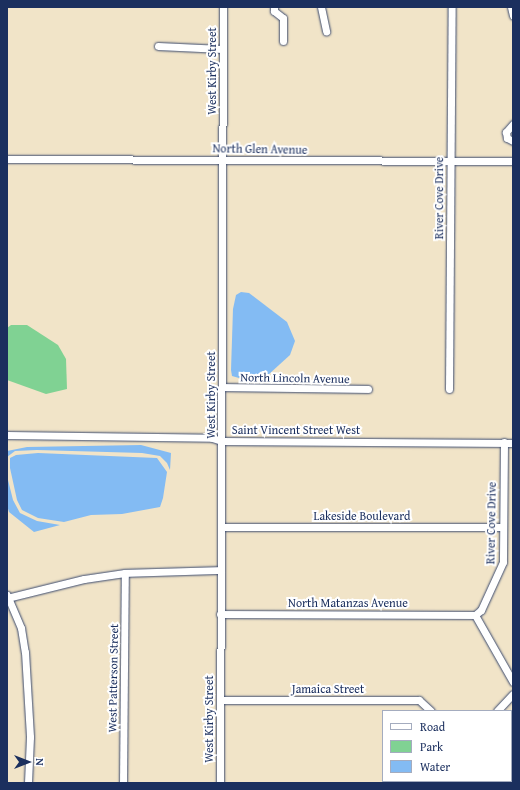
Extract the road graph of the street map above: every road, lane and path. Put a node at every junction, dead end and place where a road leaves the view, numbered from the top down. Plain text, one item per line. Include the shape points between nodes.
1 (223, 7) edge
2 (274, 7) edge
3 (321, 7) edge
4 (452, 7) edge
5 (511, 7) edge
6 (513, 16) edge
7 (326, 31) dead end
8 (283, 41) dead end
9 (158, 46) dead end
10 (222, 49) junction
11 (513, 124) edge
12 (513, 141) edge
13 (7, 159) edge
14 (223, 160) junction
15 (450, 161) junction
16 (513, 161) edge
17 (222, 388) junction
18 (368, 389) dead end
19 (449, 389) dead end
20 (7, 435) edge
21 (221, 441) junction
22 (504, 442) junction
23 (513, 442) edge
24 (221, 527) junction
25 (503, 527) junction
26 (221, 570) junction
27 (125, 573) junction
28 (8, 597) edge
29 (220, 614) junction
30 (475, 615) junction
31 (513, 682) edge
32 (513, 694) edge
33 (221, 700) junction
34 (430, 710) edge
35 (498, 710) edge
36 (28, 783) edge
37 (123, 783) edge
38 (220, 783) edge

1 - 10 street, West Kirby Street
2 - 8 street via 274,11 283,18
3 - 7 street
4 - 15 street, River Cove Drive
5 - 6 street
9 - 10 street
10 - 14 street, West Kirby Street
11 - 12 street via 506,132 507,138
13 - 14 street, North Glen Avenue
14 - 15 street, North Glen Avenue
14 - 17 street, West Kirby Street
15 - 16 street, North Glen Avenue
15 - 19 street, River Cove Drive
17 - 18 street, North Lincoln Avenue
17 - 21 street, West Kirby Street
20 - 21 street, Saint Vincent Street West via 212,438
21 - 22 street, Saint Vincent Street West
21 - 24 street, West Kirby Street
22 - 23 street, Saint Vincent Street West
22 - 25 street, River Cove Drive
24 - 25 street, Lakeside Boulevard
24 - 26 street, West Kirby Street
25 - 30 street, River Cove Drive via 501,570
26 - 27 street
26 - 29 street, West Kirby Street
27 - 28 street via 84,579
27 - 37 street, West Patterson Street
28 - 36 street via 20,628 25,652 30,737
29 - 30 street, North Matanzas Avenue
29 - 33 street, West Kirby Street
30 - 31 street
32 - 35 street
33 - 34 street, Jamaica Street via 419,700
33 - 38 street, West Kirby Street

